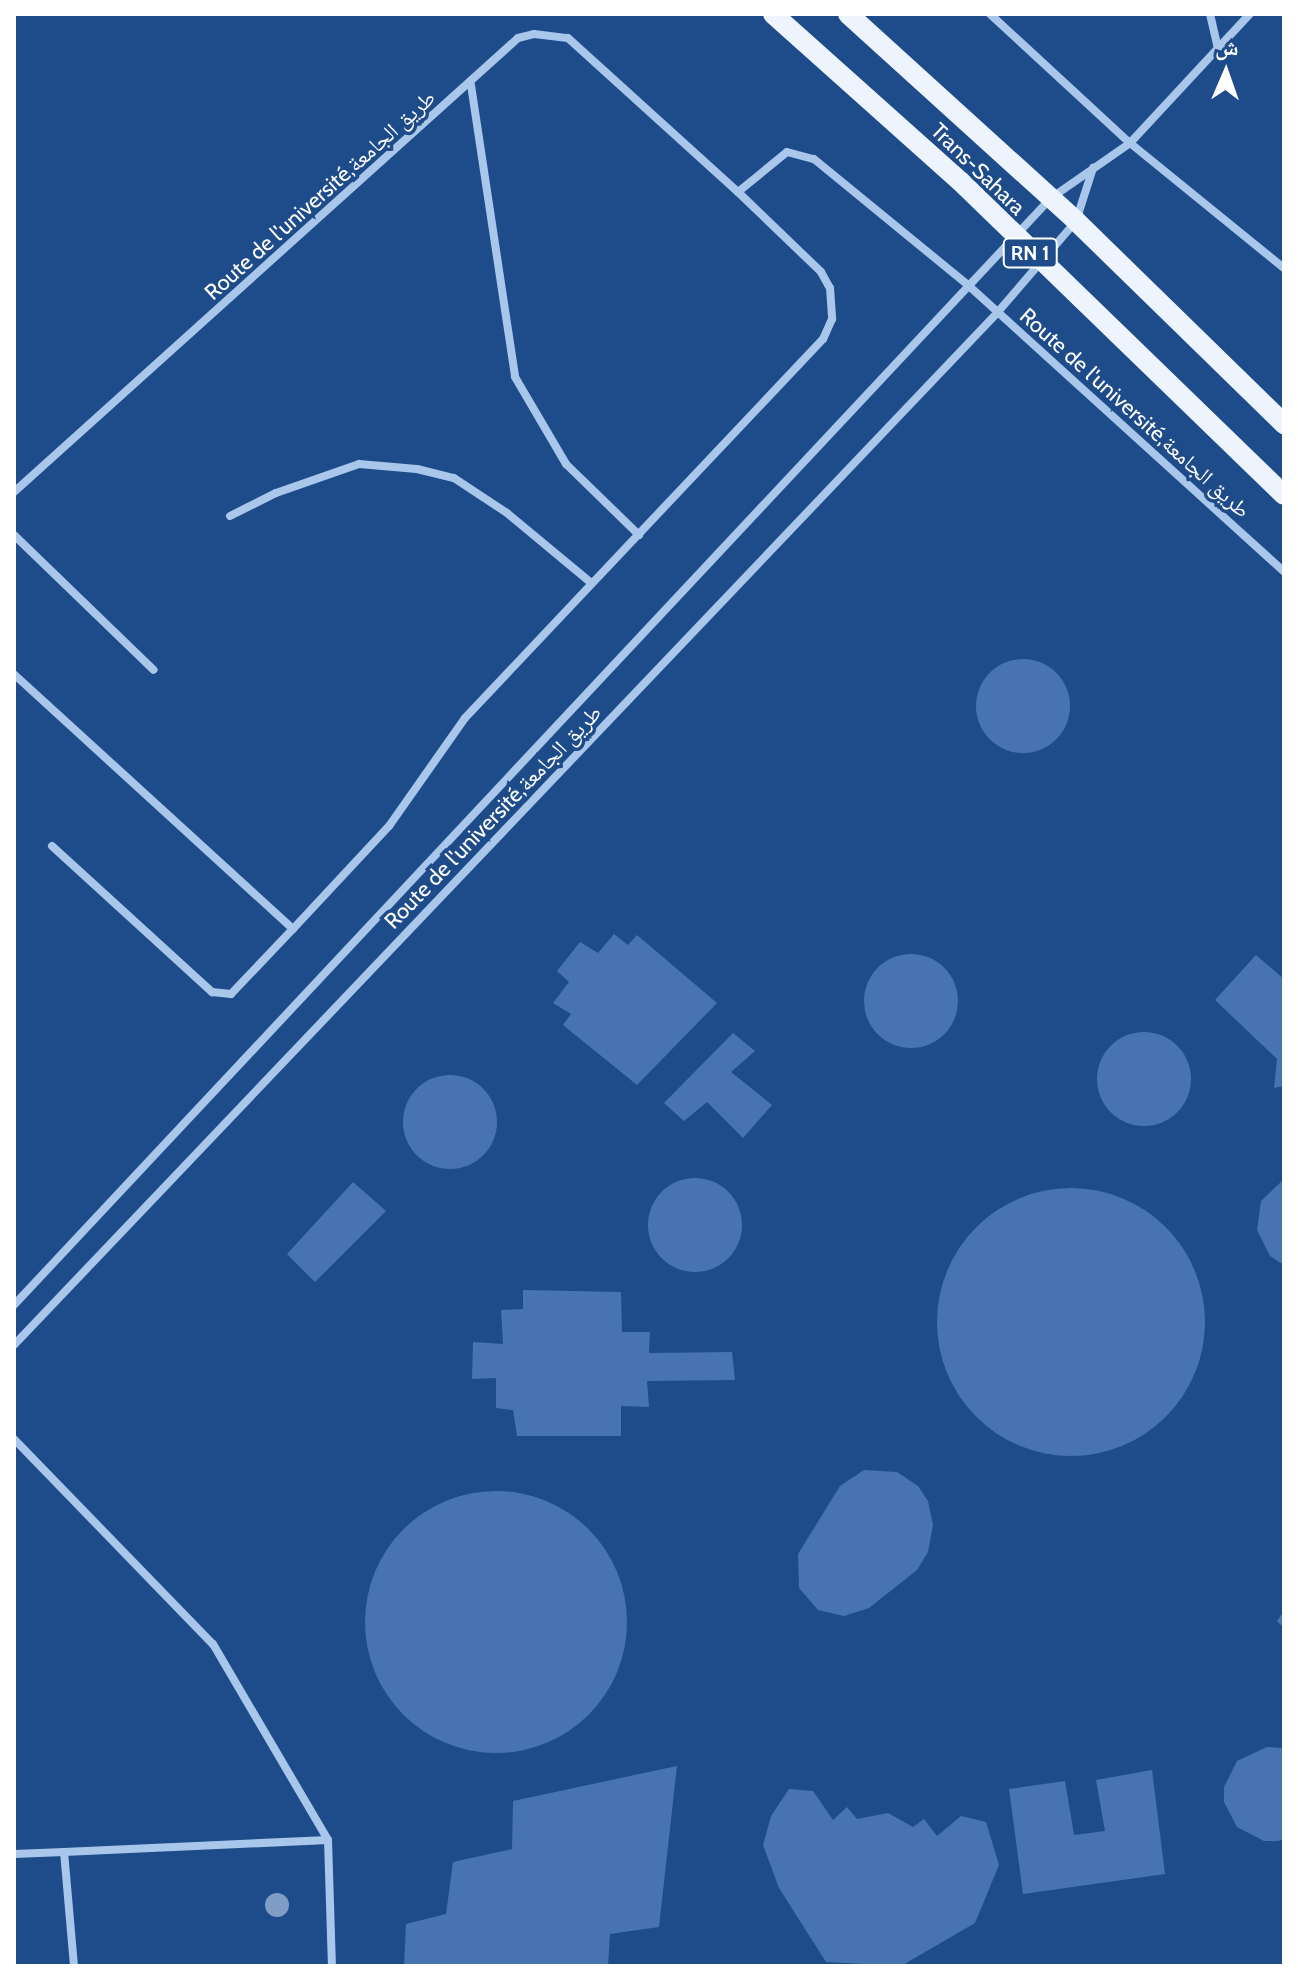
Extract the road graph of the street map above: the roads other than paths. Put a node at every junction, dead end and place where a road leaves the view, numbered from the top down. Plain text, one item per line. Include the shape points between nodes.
1 (773, 14) edge
2 (848, 14) edge
3 (990, 14) edge
4 (1210, 14) edge
5 (1250, 14) edge
6 (1218, 50) junction
7 (471, 85) junction
8 (1130, 143) junction
9 (1093, 168) junction
10 (738, 192) junction
11 (1051, 198) junction
12 (1076, 221) junction
13 (1015, 238) junction
14 (1038, 262) junction
15 (1284, 268) edge
16 (969, 286) junction
17 (997, 313) junction
18 (1284, 424) edge
19 (14, 492) edge
20 (1284, 495) edge
21 (230, 516) dead end
22 (14, 535) edge
23 (639, 535) junction
24 (1284, 572) edge
25 (589, 581) junction
26 (154, 670) dead end
27 (14, 674) edge
28 (52, 846) dead end
29 (293, 929) junction
30 (14, 1305) edge
31 (14, 1345) edge
32 (14, 1439) edge
33 (328, 1840) junction
34 (64, 1852) junction
35 (14, 1854) edge
36 (74, 1966) edge
37 (332, 1966) edge

1 - 13 main road, Trans-Sahara / RN 1 via 960,181
2 - 11 main road, Trans-Sahara / RN 1
3 - 8 street
4 - 6 street
5 - 6 street, Route de l'université,طريق الجامعة
6 - 8 street, Route de l'université,طريق الجامعة
7 - 10 street, Route de l'université,طريق الجامعة via 518,38 568,38
7 - 19 street, Route de l'université,طريق الجامعة
7 - 23 street, Route de l'université,طريق الجامعة via 515,377 566,464
8 - 9 street, Route de l'université,طريق الجامعة
8 - 15 street
9 - 11 street, Route de l'université,طريق الجامعة
9 - 12 street, Route de l'université,طريق الجامعة
10 - 16 street, Route de l'université,طريق الجامعة via 787,152 814,159
10 - 23 street, Route de l'université,طريق الجامعة via 821,272 830,288 832,319 823,339
11 - 12 main road, Trans-Sahara / RN 1
11 - 13 street, Route de l'université,طريق الجامعة
12 - 14 street, Route de l'université,طريق الجامعة
12 - 18 main road, Trans-Sahara / RN 1
13 - 14 main road, Trans-Sahara / RN 1
13 - 16 street, Route de l'université,طريق الجامعة
14 - 17 street, Route de l'université,طريق الجامعة
14 - 20 main road, Trans-Sahara / RN 1
16 - 17 street, Route de l'université,طريق الجامعة
16 - 30 street, Route de l'université,طريق الجامعة
17 - 24 street, Route de l'université,طريق الجامعة
17 - 31 street, Route de l'université,طريق الجامعة
21 - 25 street via 276,493 359,464 417,469 454,478 507,513
22 - 26 street
23 - 25 street, Route de l'université,طريق الجامعة
25 - 29 street, Route de l'université,طريق الجامعة via 465,718 389,826
27 - 29 street
28 - 29 street, Route de l'université,طريق الجامعة via 212,992 231,994
32 - 33 street via 213,1644
33 - 34 street
33 - 37 street
34 - 35 street
34 - 36 street

